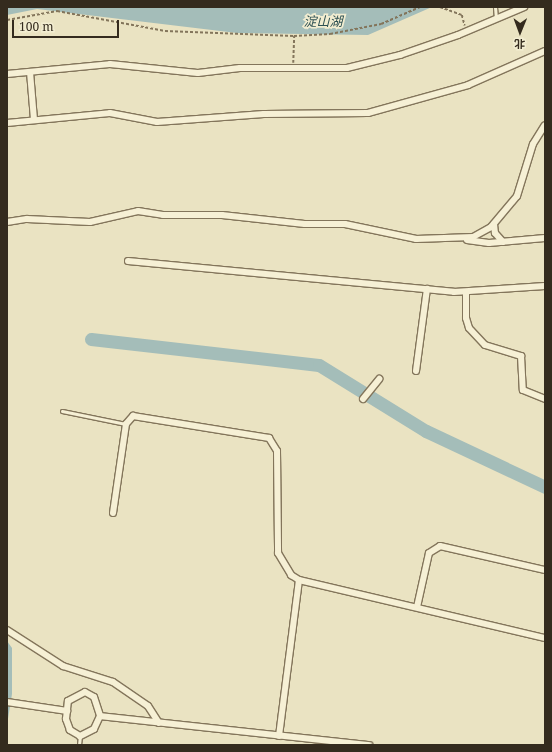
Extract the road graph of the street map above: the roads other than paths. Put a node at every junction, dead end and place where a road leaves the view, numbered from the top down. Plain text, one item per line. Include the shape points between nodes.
1 (495, 7) edge
2 (524, 7) edge
3 (496, 20) junction
4 (545, 51) edge
5 (30, 72) junction
6 (7, 74) edge
7 (34, 120) junction
8 (7, 123) edge
9 (545, 125) edge
10 (7, 222) edge
11 (494, 224) junction
12 (545, 238) edge
13 (462, 239) junction
14 (503, 242) junction
15 (128, 262) dead end
16 (545, 286) edge
17 (427, 289) junction
18 (466, 292) junction
19 (416, 371) dead end
20 (379, 379) dead end
21 (363, 399) dead end
22 (545, 399) edge
23 (62, 411) dead end
24 (126, 424) junction
25 (113, 513) dead end
26 (545, 570) edge
27 (299, 580) junction
28 (417, 607) junction
29 (7, 630) edge
30 (545, 638) edge
31 (7, 702) edge
32 (67, 711) junction
33 (100, 716) junction
34 (159, 723) junction
35 (80, 736) junction
36 (279, 736) junction
37 (79, 745) edge
38 (370, 745) edge

1 - 3 lane
2 - 3 street
3 - 5 street via 368,64 293,70 240,68 198,73 110,64
4 - 7 street via 468,85 368,113 264,114 156,122 110,113
5 - 6 street
5 - 7 street
7 - 8 street
9 - 11 street via 533,144 517,196
10 - 13 street via 27,219 90,222 138,211 163,215 222,215 292,223 345,224 389,236
11 - 13 street via 474,237
11 - 14 street via 495,233
12 - 14 street
13 - 14 street
15 - 17 street
16 - 18 street
17 - 18 street
17 - 19 street
18 - 22 street via 466,318 469,328 485,345 521,356 523,390
20 - 21 street
23 - 24 lane
24 - 25 street
24 - 27 street via 133,416 250,433 275,443 278,553 291,575
26 - 28 street via 440,546 429,553
27 - 28 street
27 - 36 street
28 - 30 street
29 - 34 street via 63,666 113,682 148,706
31 - 32 street
32 - 33 street via 68,701 85,692 94,697
32 - 35 street via 70,730
33 - 34 street
33 - 35 street via 94,729
34 - 36 street
35 - 37 lane
36 - 38 street

